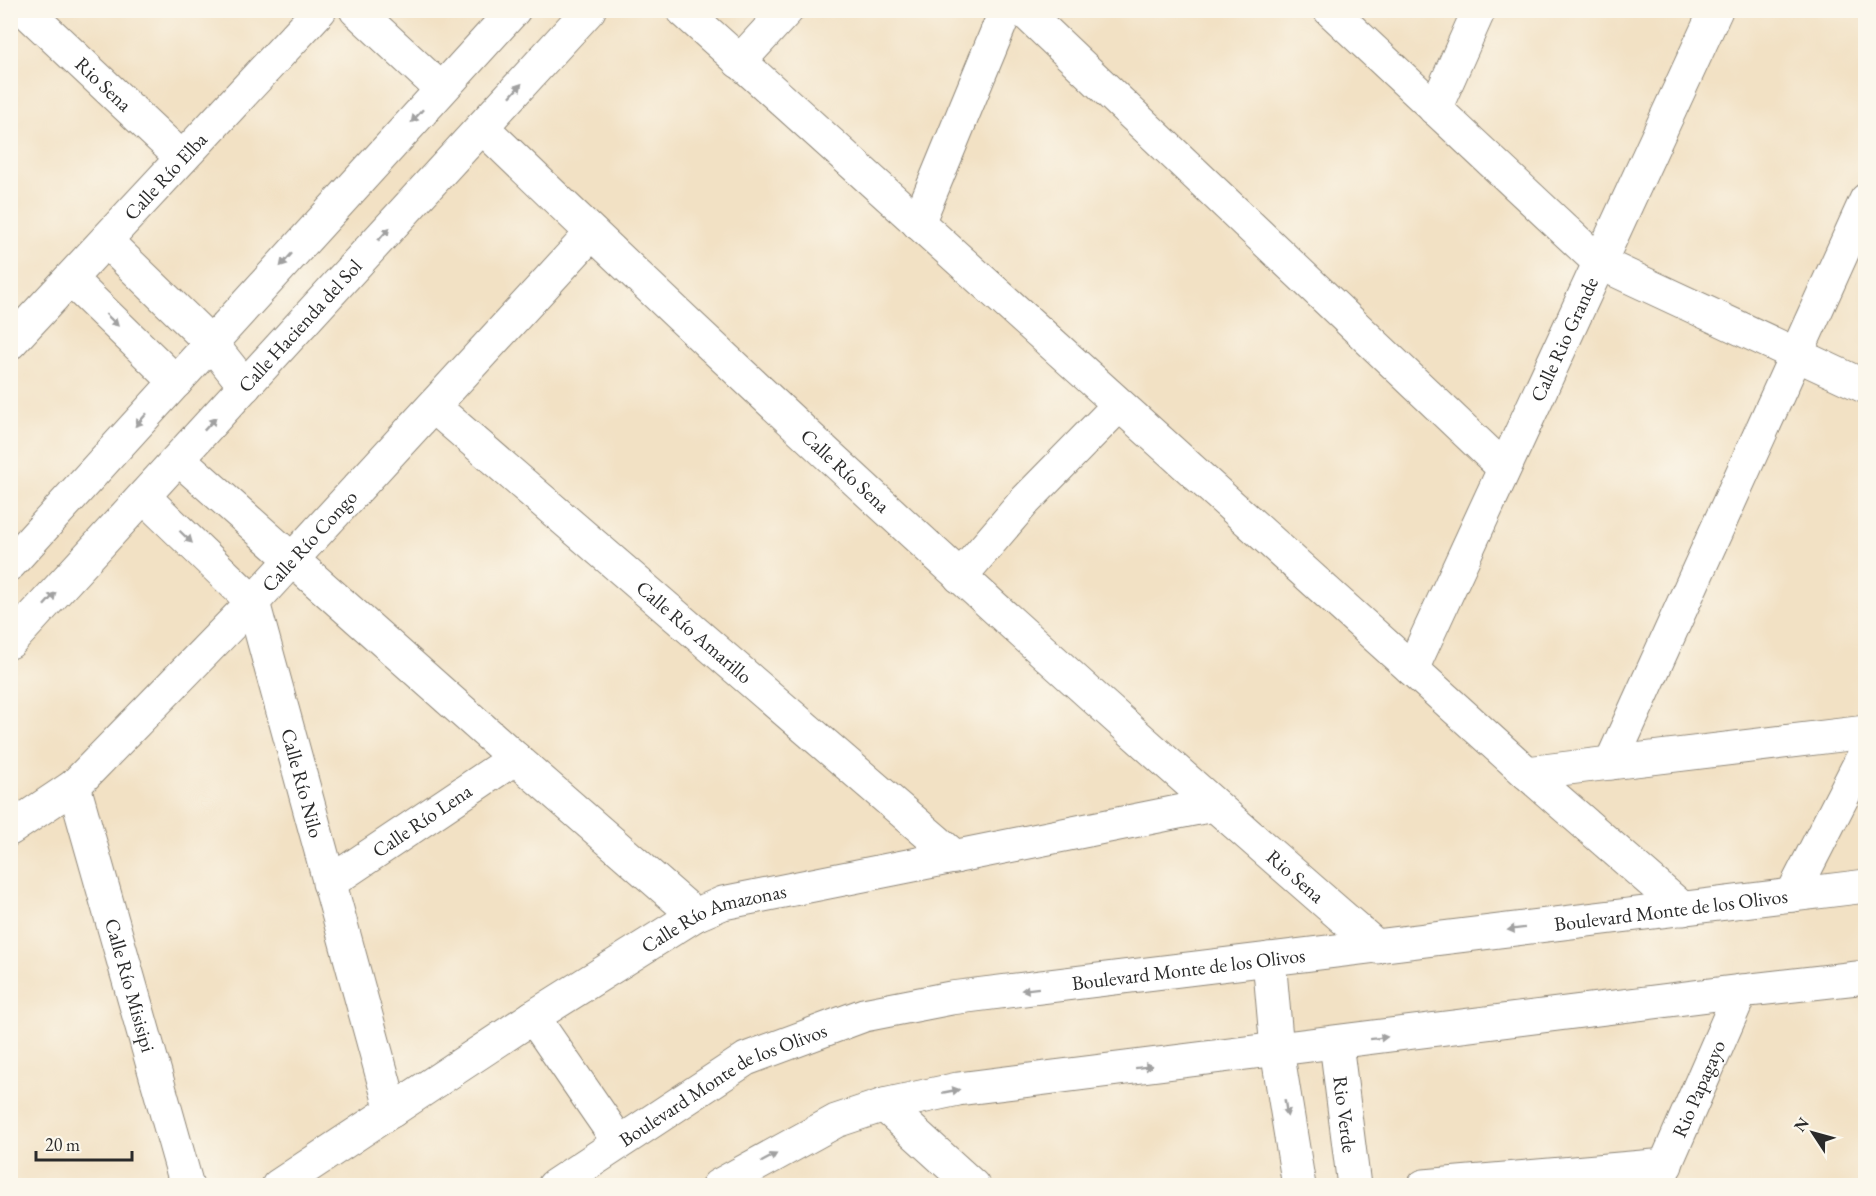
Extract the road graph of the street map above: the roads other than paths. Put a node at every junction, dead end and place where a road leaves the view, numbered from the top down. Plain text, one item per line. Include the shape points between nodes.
1 (25, 10) edge
2 (320, 10) edge
3 (356, 10) edge
4 (514, 10) edge
5 (589, 10) edge
6 (683, 10) edge
7 (787, 10) edge
8 (1006, 10) edge
9 (1023, 10) edge
10 (1330, 10) edge
11 (1479, 10) edge
12 (1716, 10) edge
13 (740, 62) junction
14 (441, 89) junction
15 (1435, 109) junction
16 (482, 127) junction
17 (182, 158) junction
18 (1866, 200) edge
19 (918, 223) junction
20 (592, 233) junction
21 (106, 241) junction
22 (1600, 263) junction
23 (70, 279) junction
24 (10, 343) edge
25 (211, 343) junction
26 (1796, 354) junction
27 (176, 382) junction
28 (245, 386) junction
29 (1866, 387) edge
30 (1119, 405) junction
31 (434, 407) junction
32 (179, 459) junction
33 (1504, 468) junction
34 (144, 497) junction
35 (291, 559) junction
36 (10, 564) edge
37 (960, 576) junction
38 (253, 602) junction
39 (10, 642) edge
40 (1412, 669) junction
41 (1866, 732) edge
42 (1866, 751) edge
43 (515, 758) junction
44 (1611, 763) junction
45 (1527, 773) junction
46 (74, 786) junction
47 (1213, 805) junction
48 (10, 829) edge
49 (956, 857) junction
50 (329, 883) junction
51 (1866, 886) edge
52 (1792, 895) junction
53 (1683, 909) junction
54 (695, 915) junction
55 (1377, 947) junction
56 (1269, 959) junction
57 (1866, 977) edge
58 (1741, 991) junction
59 (533, 1017) junction
60 (1336, 1043) junction
61 (1277, 1048) junction
62 (884, 1105) junction
63 (392, 1111) junction
64 (619, 1142) junction
65 (1661, 1175) edge
66 (187, 1185) edge
67 (278, 1185) edge
68 (554, 1185) edge
69 (718, 1185) edge
70 (973, 1185) edge
71 (1299, 1185) edge
72 (1354, 1185) edge
73 (1424, 1185) edge

1 - 17 street, Rio Sena
2 - 17 street, Calle Río Elba
3 - 14 street
4 - 14 street
16 -> 5 street, Calle Hacienda del Sol
6 - 13 street
7 - 13 street
8 - 19 street
9 - 33 street
10 - 15 street
11 - 15 street
12 - 22 street, Calle Rio Grande
13 - 19 street
14 -> 25 street
15 - 22 street
16 - 20 street, Calle Río Sena
28 -> 16 street, Calle Hacienda del Sol
17 - 21 street, Calle Río Elba
18 - 26 street
19 - 30 street
20 - 31 street, Calle Río Congo
20 - 37 street, Calle Río Sena
21 - 23 street, Calle Río Elba
21 - 25 street
22 - 26 street
22 - 33 street, Calle Rio Grande
23 - 24 street, Calle Río Elba
23 -> 27 street
25 - 27 street
25 - 28 street
26 - 29 street
26 - 44 street
27 -> 36 street
32 -> 28 street, Calle Hacienda del Sol
30 - 37 street via 1025,501
30 - 40 street
31 - 35 street, Calle Río Congo
31 - 49 street, Calle Río Amarillo
32 - 34 street, Calle Hacienda del Sol
32 - 35 street
33 - 40 street, Calle Rio Grande
34 -> 38 street
39 -> 34 street, Calle Hacienda del Sol
35 - 38 street, Calle Río Congo
35 - 43 street
37 - 47 street, Calle Río Sena
38 - 46 street, Calle Río Congo
38 - 50 street, Calle Río Nilo
40 - 45 street
41 - 44 street
42 - 52 street
43 - 50 street, Calle Río Lena
43 - 54 street
44 - 45 street
45 - 53 street
46 - 48 street, Calle Río Congo
46 - 66 street, Calle Río Misisipi
47 - 49 street, Calle Río Amazonas
47 - 55 street, Rio Sena
49 - 54 street, Calle Río Amazonas via 723,903
50 - 63 street, Calle Río Nilo
51 - 52 street, Boulevard Monte de los Olivos
52 - 53 street, Boulevard Monte de los Olivos
53 -> 55 street, Boulevard Monte de los Olivos
54 - 59 street, Calle Río Amazonas
55 - 56 street, Boulevard Monte de los Olivos
56 - 61 street
56 -> 64 street, Boulevard Monte de los Olivos via 951,998 864,1015 746,1059
57 - 58 street
60 -> 58 street
58 - 65 street, Rio Papagayo
59 - 63 street, Calle Río Amazonas
59 - 64 street
60 - 61 street
60 - 72 street, Rio Verde
62 -> 61 street via 958,1089
61 -> 71 street
69 -> 62 street via 836,1122
62 - 70 street
63 - 67 street, Calle Río Amazonas
64 - 68 street, Boulevard Monte de los Olivos
65 - 73 street

